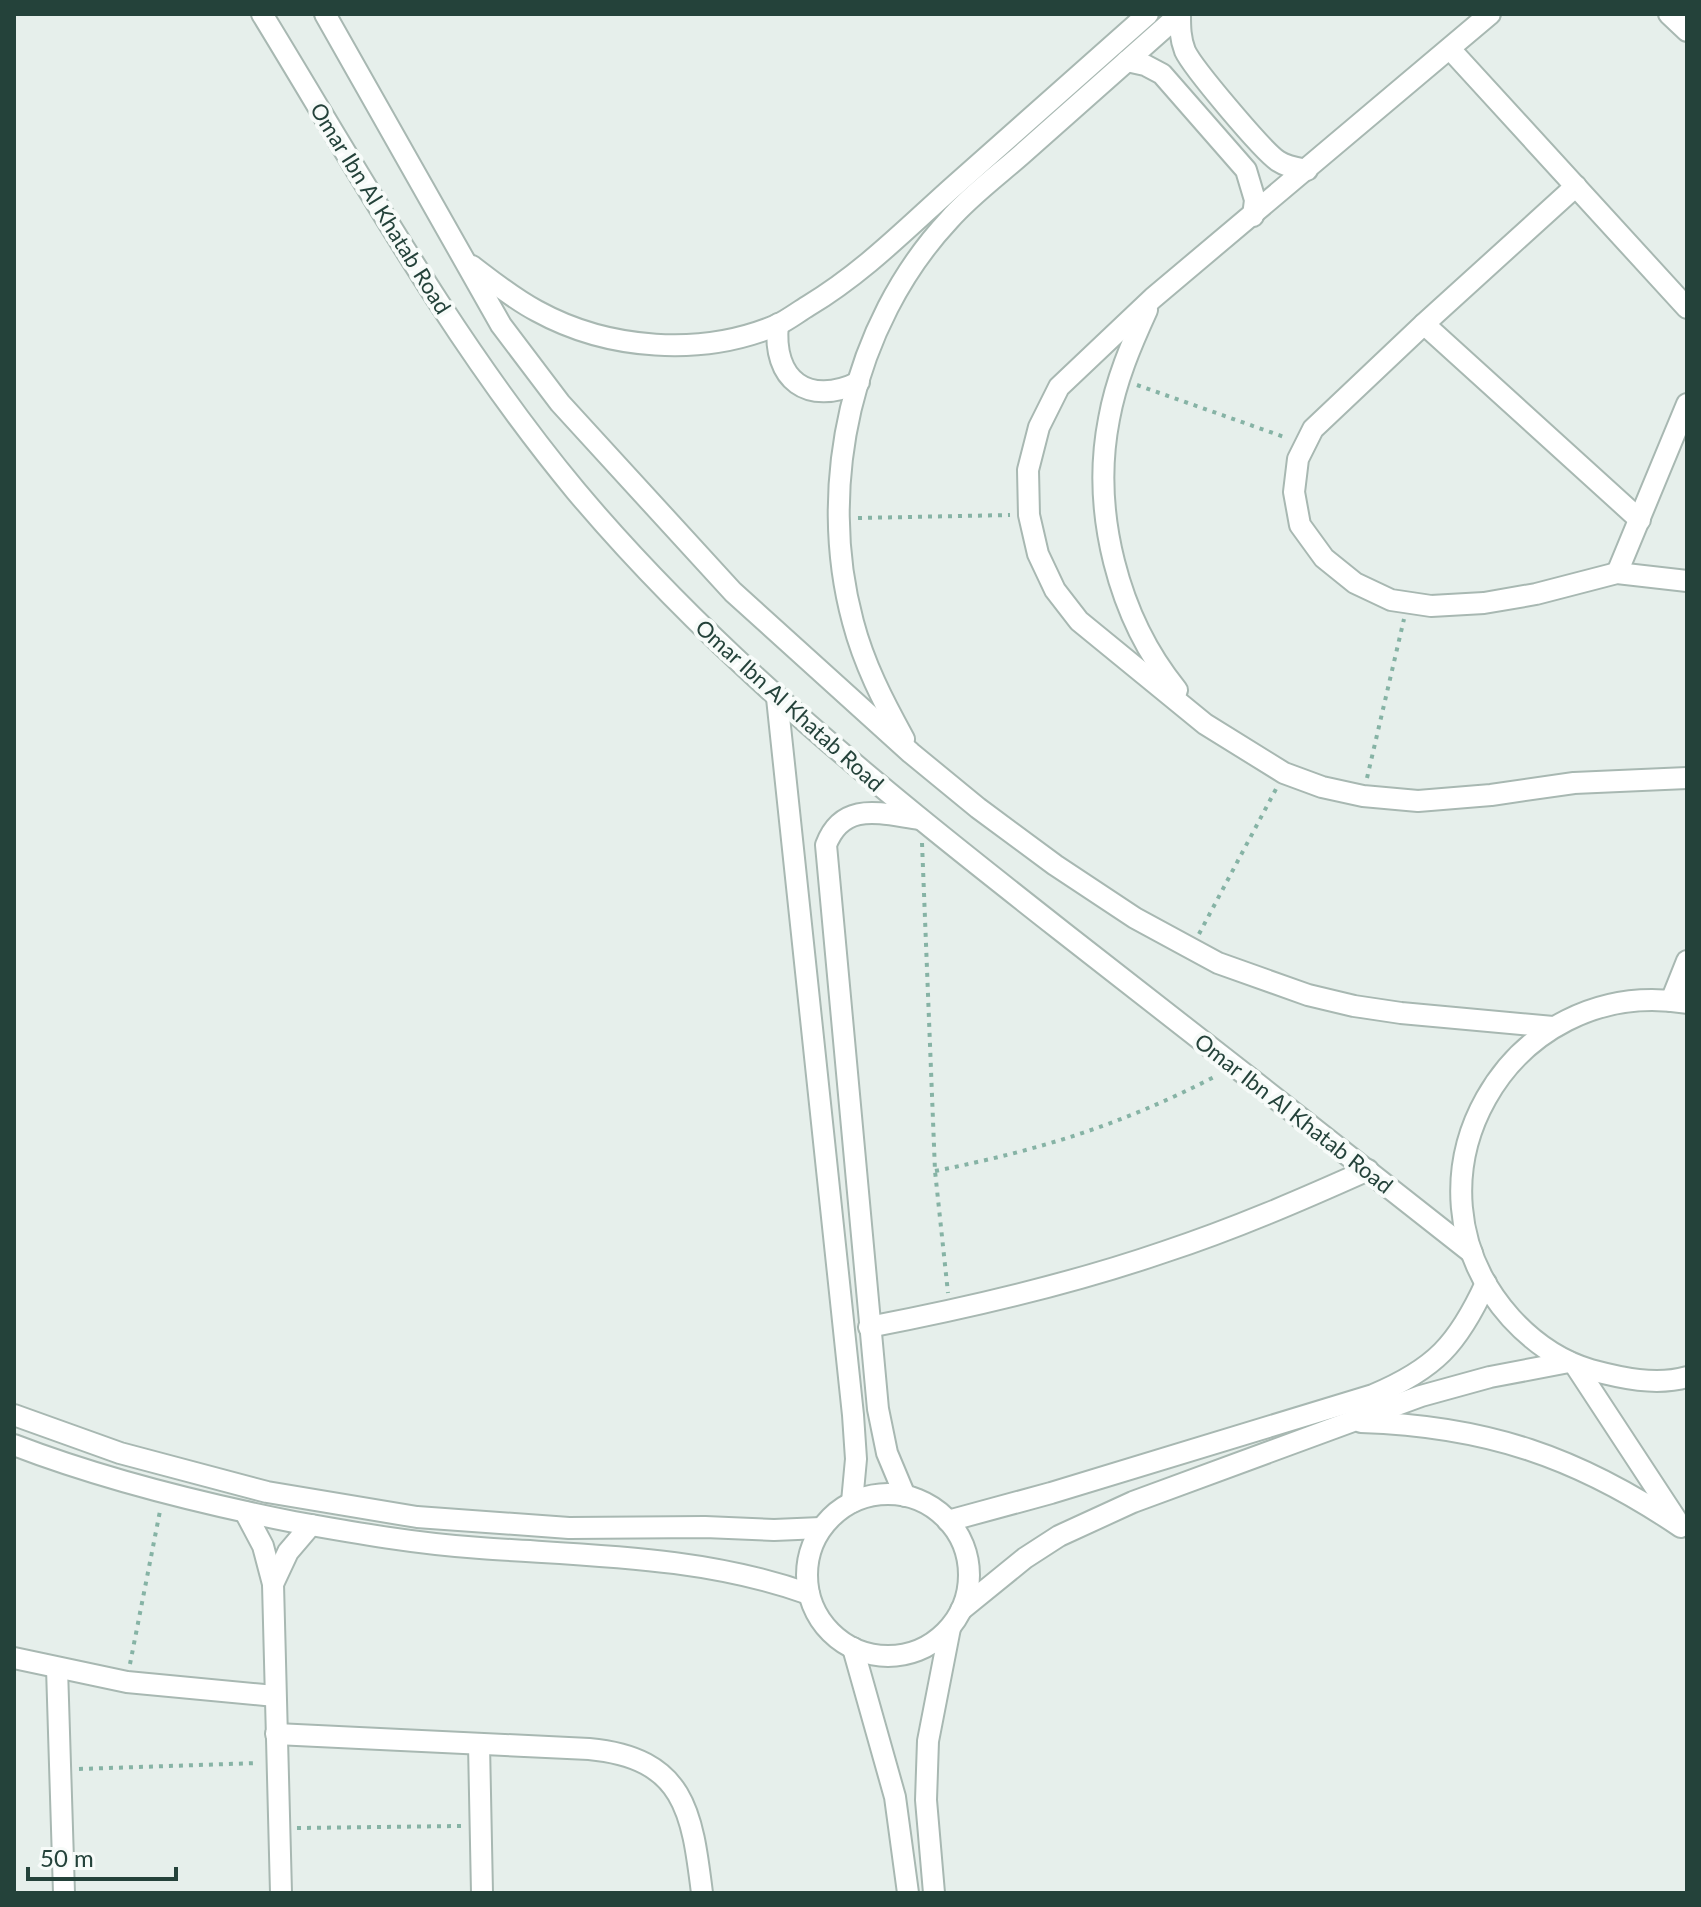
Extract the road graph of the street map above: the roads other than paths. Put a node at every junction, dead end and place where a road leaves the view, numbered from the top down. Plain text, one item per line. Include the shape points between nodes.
1 (262, 14) edge
2 (325, 14) edge
3 (1148, 14) edge
4 (1180, 14) edge
5 (1490, 14) edge
6 (1669, 14) edge
7 (1687, 31) edge
8 (1450, 49) junction
9 (1127, 61) junction
10 (1307, 170) junction
11 (1576, 186) junction
12 (1253, 216) junction
13 (465, 260) junction
14 (1153, 298) junction
15 (1687, 308) edge
16 (778, 324) junction
17 (1424, 324) junction
18 (859, 382) junction
19 (1687, 404) edge
20 (1640, 520) junction
21 (1617, 573) junction
22 (1687, 581) edge
23 (777, 698) junction
24 (1205, 724) junction
25 (911, 753) junction
26 (1687, 778) edge
27 (921, 819) junction
28 (1687, 961) edge
29 (1679, 1002) edge
30 (1553, 1027) junction
31 (1368, 1170) junction
32 (1472, 1253) junction
33 (1486, 1283) junction
34 (869, 1327) junction
35 (1572, 1363) junction
36 (1687, 1377) edge
37 (14, 1415) edge
38 (1353, 1422) junction
39 (14, 1445) edge
40 (905, 1496) junction
41 (852, 1502) junction
42 (245, 1512) junction
43 (948, 1521) junction
44 (311, 1525) junction
45 (821, 1528) junction
46 (1684, 1531) edge
47 (273, 1584) junction
48 (809, 1594) junction
49 (956, 1618) junction
50 (853, 1648) junction
51 (14, 1658) edge
52 (57, 1668) junction
53 (275, 1696) junction
54 (276, 1734) junction
55 (479, 1744) junction
56 (64, 1893) edge
57 (281, 1893) edge
58 (482, 1893) edge
59 (702, 1893) edge
60 (908, 1893) edge
61 (934, 1893) edge

1 - 23 street, Omar Ibn Al Khatab Road via 466,347 520,420 637,560
2 - 13 street, Omar Ibn Al Khatab Road
3 - 16 street via 886,250 834,291
4 - 9 street
4 - 10 street via 1179,34 1197,69 1267,152 1292,168
5 - 8 street
6 - 7 street
8 - 10 street
8 - 11 street
9 - 12 street via 1162,74 1246,170 1255,200
9 - 18 street via 948,220 905,277
10 - 12 street
11 - 15 street
11 - 17 street
12 - 14 street
13 - 16 street via 537,311 615,339 697,344
13 - 25 street, Omar Ibn Al Khatab Road via 501,325 638,492 733,592
14 - 24 street via 1125,357 1108,421 1104,486 1111,552 1132,615 1163,673
14 - 24 street via 1059,387 1039,427 1028,470 1029,515 1038,554 1055,590 1079,621
16 - 18 street via 776,346 782,367 797,383 817,392 839,391
17 - 20 street
17 - 21 street via 1313,429 1298,459 1294,492 1300,525 1324,558 1355,583 1391,600 1431,606 1536,594
18 - 25 street via 840,480 840,551 853,622 877,690
19 - 20 street
20 - 21 street
21 - 22 street
23 - 27 street, Omar Ibn Al Khatab Road
23 - 41 street via 853,1415
24 - 26 street via 1284,773 1363,796 1418,801 1574,783
25 - 30 street, Omar Ibn Al Khatab Road via 1055,865 1135,918 1262,981 1354,1006
27 - 31 street, Omar Ibn Al Khatab Road
27 - 34 street via 851,815 839,822 826,845
28 - 29 street
29 - 30 street via 1610,1004
30 - 32 street via 1519,1053 1492,1086 1472,1125 1462,1182 1462,1211
31 - 32 street, Omar Ibn Al Khatab Road
31 - 34 street via 1163,1253 1057,1285
32 - 33 street
33 - 35 street via 1522,1329
33 - 43 street via 1455,1340 1404,1382
34 - 40 street via 881,1432
35 - 36 street via 1625,1379
35 - 38 street via 1455,1386
35 - 46 street
37 - 45 street via 120,1453 267,1492 417,1517 569,1528
38 - 46 street via 1453,1429 1538,1451 1640,1499
38 - 49 street via 1096,1517 1025,1558
39 - 42 street via 164,1494
40 - 41 street via 869,1496
40 - 43 street via 936,1509
41 - 45 street
42 - 44 street
42 - 47 street via 263,1546
43 - 49 street via 968,1564 967,1595
44 - 47 street via 288,1552
44 - 48 street via 465,1547 571,1552 724,1570
45 - 48 street via 808,1560
47 - 53 street
48 - 50 street via 825,1626
49 - 50 street via 922,1648 905,1654 870,1654
49 - 61 street via 937,1682 928,1741 926,1800
50 - 60 street via 895,1797
51 - 52 street
52 - 53 street via 127,1682
52 - 56 street
53 - 54 street
54 - 55 street
54 - 57 street
55 - 58 street
55 - 59 street via 616,1752 641,1761 680,1796 691,1820

